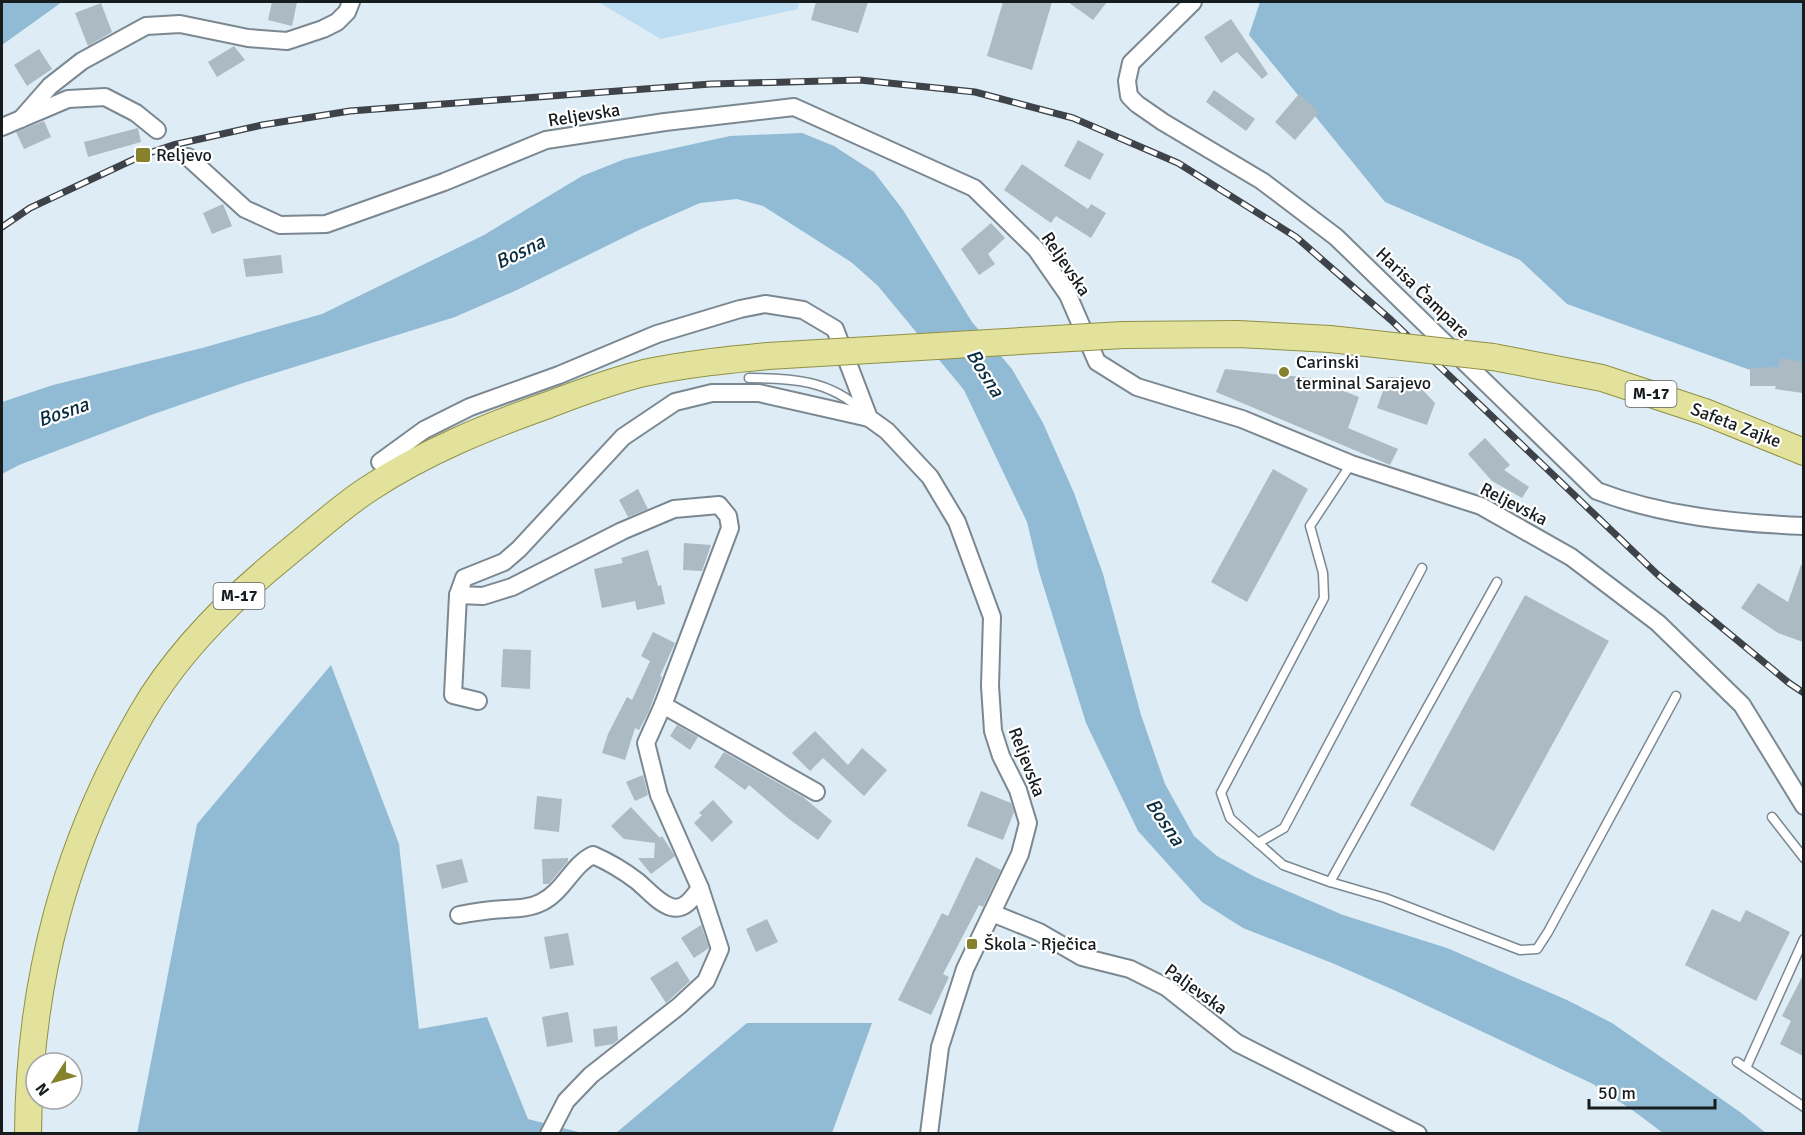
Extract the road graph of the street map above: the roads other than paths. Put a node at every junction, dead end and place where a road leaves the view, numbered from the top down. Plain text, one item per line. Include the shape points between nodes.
1 (351, 2) edge
2 (1193, 2) edge
3 (21, 119) junction
4 (2, 127) edge
5 (157, 130) dead end
6 (188, 157) dead end
7 (749, 378) dead end
8 (869, 418) junction
9 (1803, 452) edge
10 (380, 462) dead end
11 (1351, 464) junction
12 (1803, 526) edge
13 (1422, 568) dead end
14 (1497, 582) dead end
15 (458, 595) junction
16 (1676, 696) dead end
17 (478, 701) dead end
18 (663, 705) junction
19 (816, 792) dead end
20 (1803, 806) edge
21 (1772, 817) dead end
22 (1258, 843) junction
23 (1803, 858) edge
24 (1330, 882) junction
25 (700, 888) junction
26 (992, 913) junction
27 (459, 915) dead end
28 (1803, 939) edge
29 (1737, 1062) dead end
30 (1746, 1068) junction
31 (1803, 1107) edge
32 (28, 1134) edge
33 (549, 1134) edge
34 (928, 1134) edge
35 (1418, 1134) edge

1 - 3 street via 337,22 287,42 180,24 146,26 82,61 50,86
2 - 12 street, Harisa Čampare via 1131,63 1126,81 1137,104 1262,181 1336,237 1597,491 1660,511 1748,524
3 - 4 street
3 - 5 street via 68,99 105,97 136,113
6 - 11 street, Reljevska via 245,209 280,225 326,224 546,140 794,107 974,188 1036,249 1068,295 1097,362 1137,387 1242,419
7 - 8 lane via 788,378 825,387 854,403
8 - 10 street via 835,329 803,310 765,304 657,333 560,375 470,407 424,430
8 - 15 street via 759,393 712,393 675,402 622,437 519,549 504,562 464,578
8 - 26 street, Reljevska via 887,431 930,477 957,522 992,617 993,731 1028,823 1020,854
9 - 32 main road, Safeta Zajke / M-17, bridge via 1705,412 1602,378 1493,357 1330,339 1238,334 1123,335 711,361 643,374 485,428 368,489 268,569 211,622 143,711 79,842 46,953 28,1086
11 - 20 street, Reljevska via 1481,506 1580,563 1658,623 1742,705
11 - 22 lane via 1310,525 1323,573 1324,598 1221,793 1230,818
13 - 22 lane via 1284,828
14 - 24 lane
15 - 17 street via 453,695
15 - 18 street via 483,596 512,587 674,509 719,505 728,516 730,528
16 - 24 lane via 1537,949 1520,950 1385,897
18 - 19 street
18 - 25 street via 645,743 659,795
21 - 23 lane
22 - 24 lane via 1283,865
25 - 27 street via 692,900 681,907 671,907 636,880 593,855 584,859 542,902 525,908
25 - 33 street via 720,949 706,981 591,1075 566,1101
26 - 34 street via 964,969 940,1047
26 - 35 street, Paljevska via 1040,932 1082,957 1130,969 1166,987 1237,1043
28 - 30 lane
29 - 30 lane
30 - 31 lane

